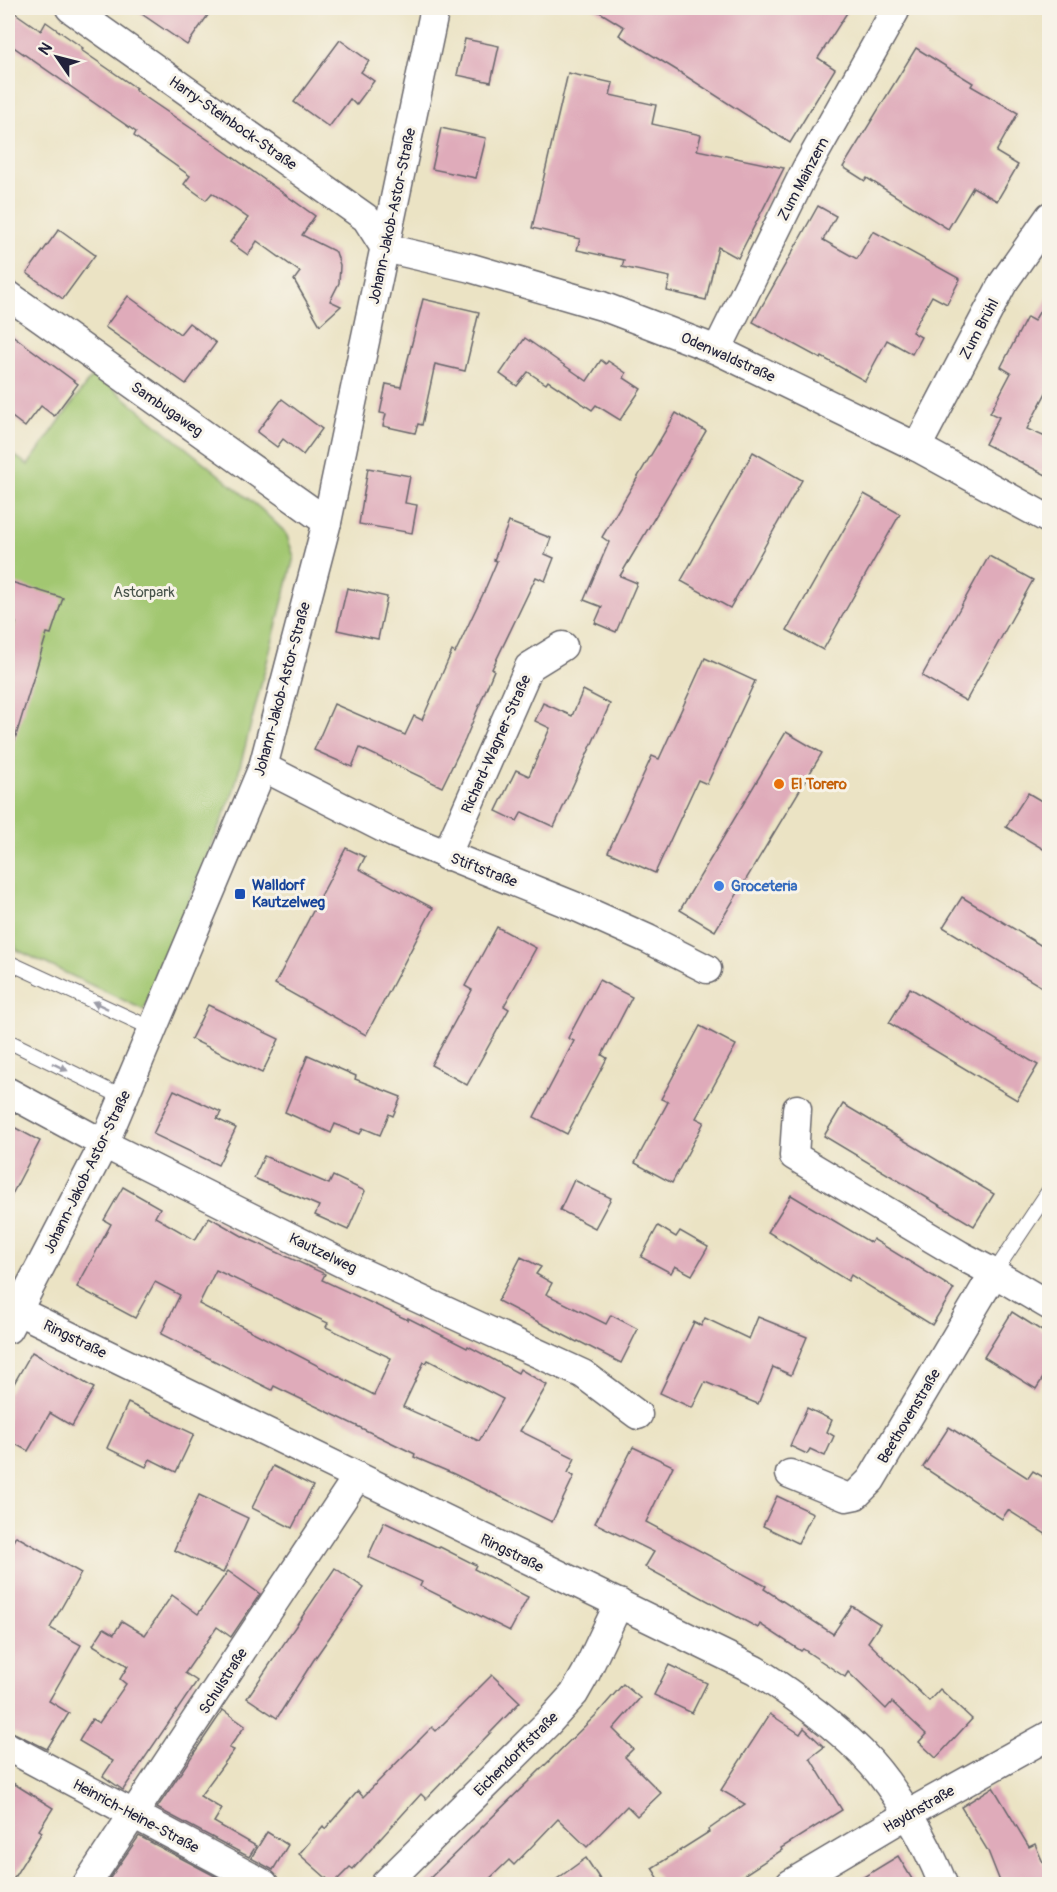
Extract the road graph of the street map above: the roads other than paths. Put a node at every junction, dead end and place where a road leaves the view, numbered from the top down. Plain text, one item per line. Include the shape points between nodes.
1 (70, 8) edge
2 (435, 8) edge
3 (895, 10) dead end
4 (1050, 216) edge
5 (385, 248) junction
6 (8, 295) edge
7 (717, 350) junction
8 (917, 447) junction
9 (1050, 520) edge
10 (327, 522) junction
11 (562, 646) dead end
12 (263, 767) junction
13 (446, 856) junction
14 (8, 962) edge
15 (707, 969) dead end
16 (153, 1029) junction
17 (8, 1041) edge
18 (8, 1092) edge
19 (124, 1098) junction
20 (797, 1110) dead end
21 (104, 1144) junction
22 (1050, 1190) edge
23 (994, 1273) junction
24 (1050, 1306) edge
25 (11, 1315) edge
26 (638, 1414) dead end
27 (790, 1474) dead end
28 (357, 1477) junction
29 (619, 1603) junction
30 (1050, 1736) edge
31 (8, 1747) edge
32 (908, 1814) junction
33 (135, 1815) junction
34 (87, 1884) edge
35 (264, 1884) edge
36 (385, 1884) edge
37 (790, 1884) edge
38 (943, 1884) edge

1 - 5 street, Harry-Steinbock-Straße via 366,218
2 - 5 street, Johann-Jakob-Astor-Straße
3 - 7 street, Zum Mainzern via 806,169
4 - 8 street, Zum Brühl via 1003,283
5 - 7 street, Odenwaldstraße via 602,306
5 - 10 street, Johann-Jakob-Astor-Straße
6 - 10 street, Sambugaweg
7 - 8 street, Odenwaldstraße
8 - 9 street, Odenwaldstraße
10 - 12 street, Johann-Jakob-Astor-Straße
11 - 13 street, Richard-Wagner-Straße via 529,667
12 - 13 street, Stiftstraße
12 - 16 street, Johann-Jakob-Astor-Straße
13 - 15 street, Stiftstraße via 579,908
16 -> 14 lane
16 - 19 street, Johann-Jakob-Astor-Straße
17 -> 19 lane
18 - 21 street, Kautzelweg
19 - 21 street, Johann-Jakob-Astor-Straße
20 - 23 street via 794,1156
21 - 25 street, Johann-Jakob-Astor-Straße
21 - 26 street, Kautzelweg via 354,1269 583,1374
22 - 23 lane
23 - 24 street
23 - 27 street, Beethovenstraße via 871,1480 856,1495 846,1497
25 - 28 street, Ringstraße
28 - 29 street, Ringstraße
28 - 33 street, Schulstraße
29 - 32 street, Ringstraße via 755,1670 803,1701 862,1752
29 - 36 street, Eichendorffstraße via 574,1694
30 - 32 street, Haydnstraße
31 - 33 street, Heinrich-Heine-Straße
32 - 37 street, Haydnstraße
32 - 38 street, Ringstraße
33 - 34 street, Schulstraße
33 - 35 street, Heinrich-Heine-Straße

